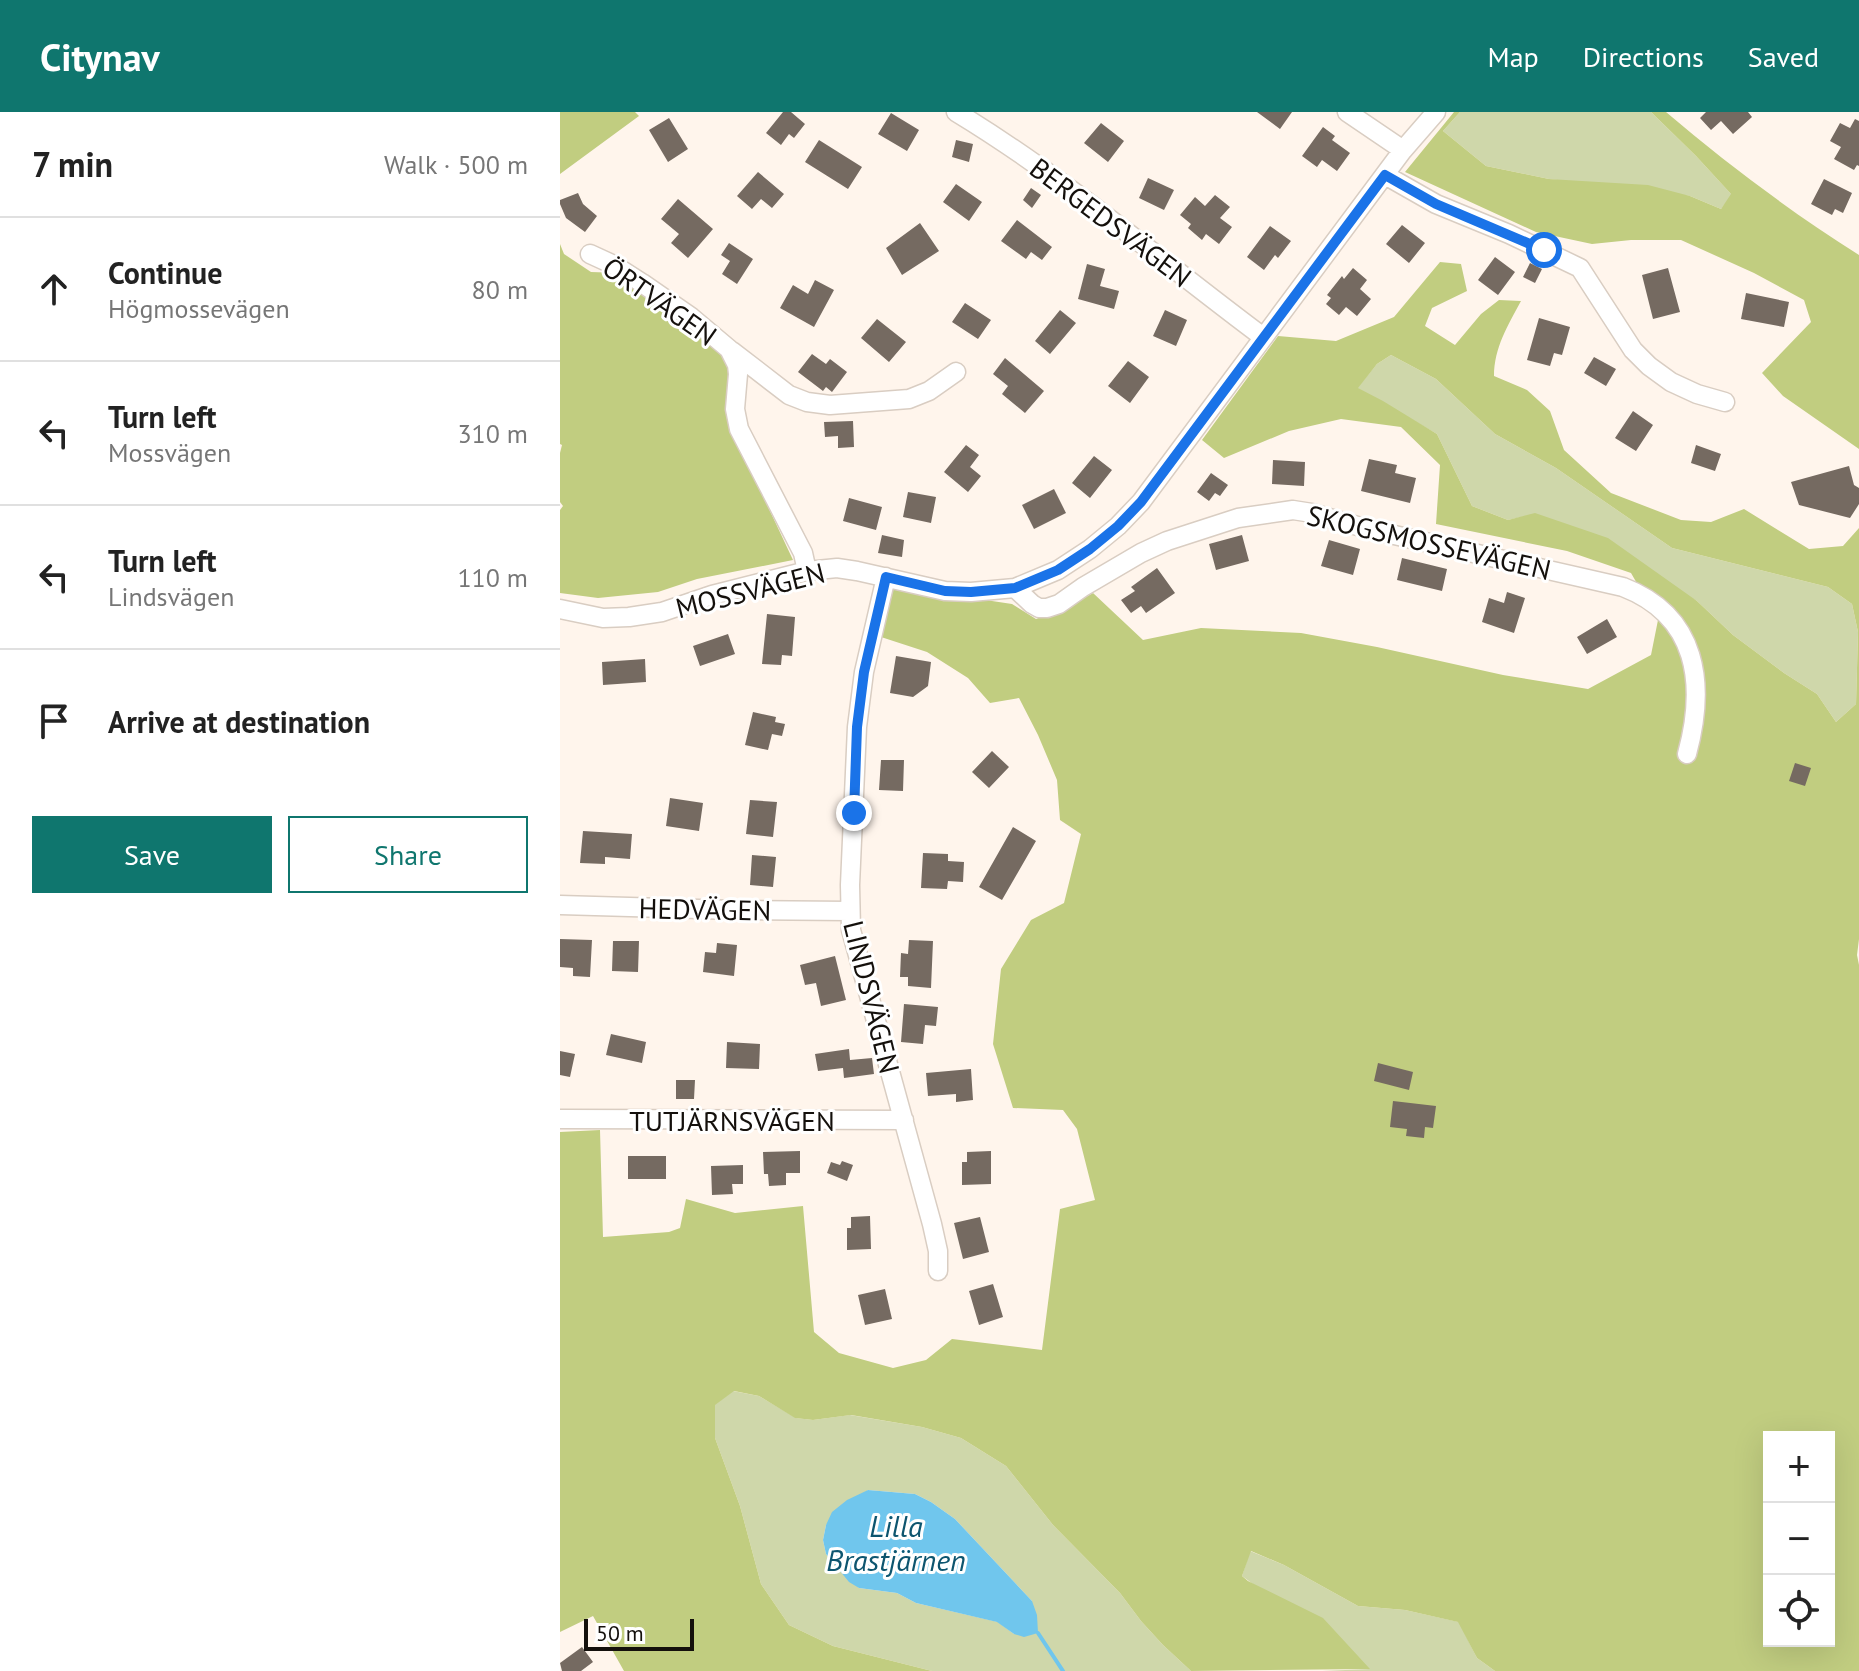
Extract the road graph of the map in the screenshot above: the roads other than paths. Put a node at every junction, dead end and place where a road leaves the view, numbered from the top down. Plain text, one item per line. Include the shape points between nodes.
1 (956, 112) edge
2 (1347, 112) edge
3 (1436, 112) edge
4 (1403, 150) junction
5 (1385, 175) junction
6 (590, 254) dead end
7 (1263, 337) junction
8 (729, 349) junction
9 (956, 372) dead end
10 (1725, 402) dead end
11 (807, 571) junction
12 (886, 577) junction
13 (1015, 588) junction
14 (560, 609) edge
15 (1687, 754) dead end
16 (560, 905) edge
17 (850, 911) junction
18 (560, 1119) edge
19 (904, 1120) junction
20 (938, 1271) dead end

1 - 7 street, BERGEDSVÄGEN via 1105,214
2 - 4 street
3 - 4 street, MOSSVÄGEN
4 - 5 street, MOSSVÄGEN
5 - 7 street, MOSSVÄGEN
5 - 10 street via 1436,204 1580,268 1649,366 1671,382
6 - 8 street, ÖRTVÄGEN via 642,283
7 - 13 street, MOSSVÄGEN via 1118,526 1058,570
8 - 9 street via 789,395 830,405 909,399
8 - 11 street, ÖRTVÄGEN via 737,365 739,429 803,553
11 - 12 street, MOSSVÄGEN via 837,568
11 - 14 street, MOSSVÄGEN via 662,612 603,618
12 - 13 street, MOSSVÄGEN via 945,591
12 - 17 street, LINDSVÄGEN via 857,727
13 - 15 street, SKOGSMOSSEVÄGEN via 1032,604 1047,608 1167,541 1238,518 1293,510 1608,583 1657,605 1692,657 1697,697
16 - 17 street, HEDVÄGEN
17 - 19 street, LINDSVÄGEN
18 - 19 street, TUTJÄRNSVÄGEN
19 - 20 street, LINDSVÄGEN via 932,1224

